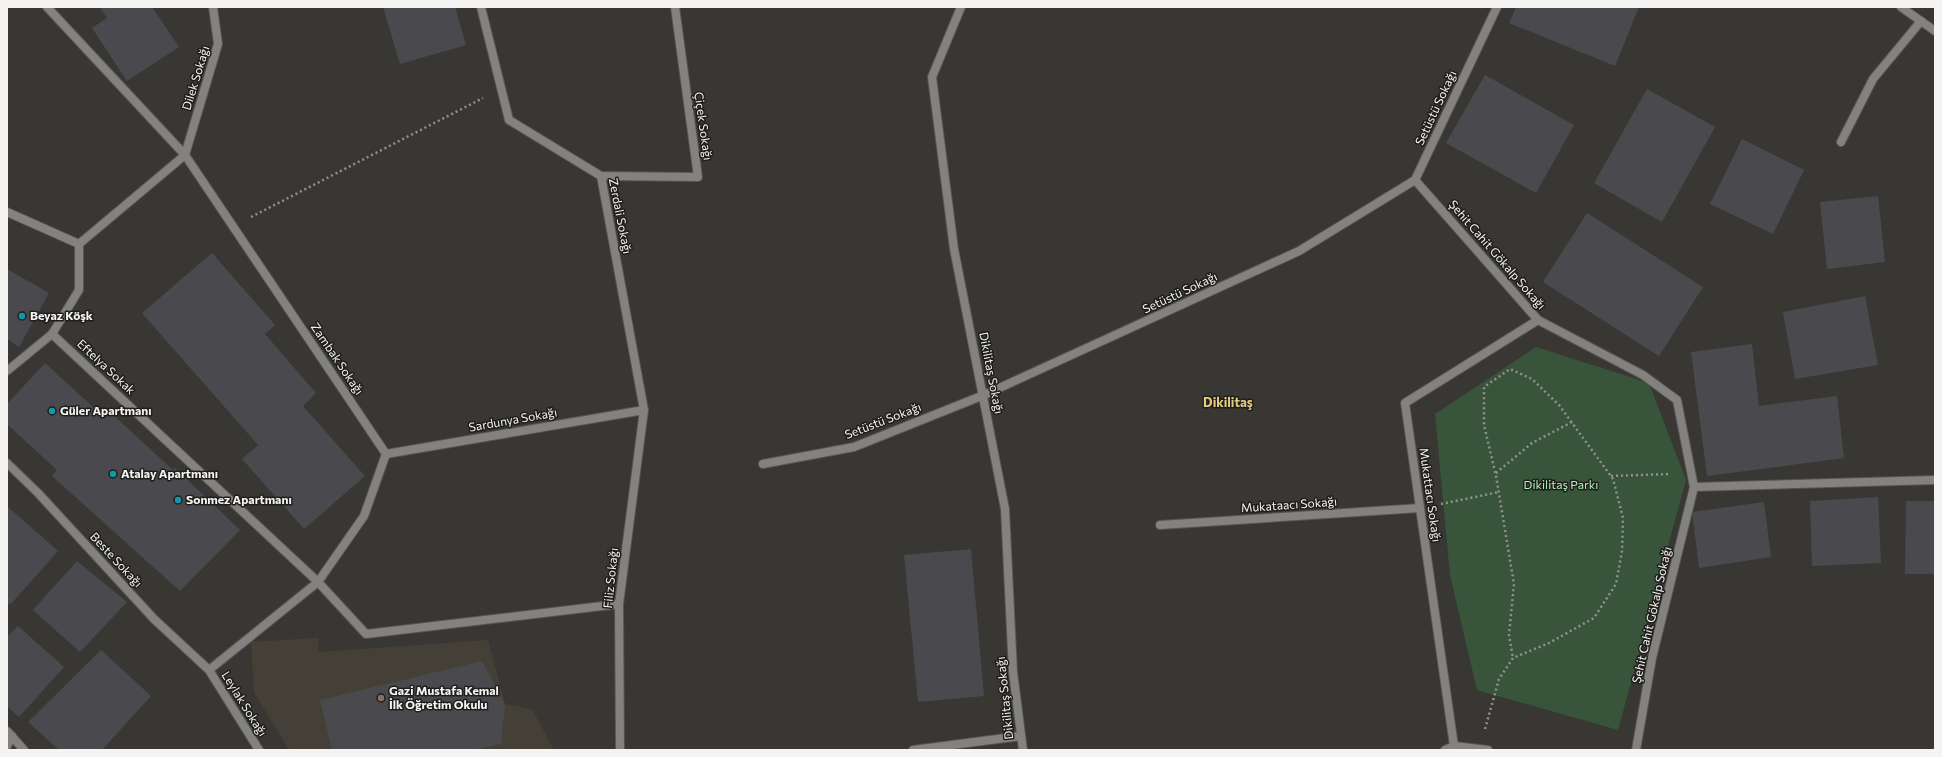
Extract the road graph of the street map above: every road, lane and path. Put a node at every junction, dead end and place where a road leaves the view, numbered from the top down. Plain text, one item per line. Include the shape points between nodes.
1 (47, 7) edge
2 (213, 7) edge
3 (480, 7) edge
4 (674, 7) edge
5 (961, 7) edge
6 (1497, 7) edge
7 (1901, 7) edge
8 (1921, 21) junction
9 (1935, 31) edge
10 (501, 89) junction
11 (1841, 142) dead end
12 (185, 156) junction
13 (601, 176) junction
14 (1415, 180) junction
15 (7, 212) edge
16 (233, 226) junction
17 (79, 244) junction
18 (1538, 320) junction
19 (52, 334) junction
20 (7, 371) edge
21 (984, 395) junction
22 (644, 410) junction
23 (1572, 422) junction
24 (386, 454) junction
25 (7, 463) edge
26 (763, 464) dead end
27 (1496, 473) junction
28 (1691, 473) junction
29 (1610, 476) junction
30 (1935, 480) edge
31 (1694, 487) junction
32 (1499, 492) junction
33 (1420, 508) junction
34 (1160, 525) dead end
35 (318, 582) junction
36 (618, 604) junction
37 (1514, 658) junction
38 (209, 670) junction
39 (10, 734) edge
40 (1021, 736) junction
41 (7, 746) edge
42 (1454, 746) junction
43 (1483, 749) edge
44 (24, 750) edge
45 (259, 750) edge
46 (620, 750) edge
47 (913, 750) edge
48 (1023, 750) edge
49 (1445, 750) edge
50 (1636, 750) edge

1 - 12 street, Zambak Sokağı
2 - 12 street, Dilek Sokağı via 218,44
3 - 10 street, Zerdali Sokağı
4 - 13 street, Çiçek Sokağı via 698,177
5 - 21 street, Dikilitaş Sokağı via 932,77 954,249
6 - 14 street, Setüstü Sokağı
7 - 8 street
8 - 9 street
8 - 11 street via 1873,79
10 - 13 street, Zerdali Sokağı via 509,120
10 - 16 path
12 - 16 street, Zambak Sokağı
12 - 17 street
13 - 22 street, Zerdali Sokağı
14 - 18 street, Şehit Cahit Gökalp Sokağı
14 - 21 street, Setüstü Sokağı via 1299,251
15 - 17 street
16 - 24 street, Zambak Sokağı
17 - 19 street via 79,290
18 - 28 street, Şehit Cahit Gökalp Sokağı via 1643,375 1677,400
18 - 33 street, Mukattacı Sokağı via 1405,403
19 - 20 street
19 - 35 street, Eftelya Sokak
21 - 26 street, Setüstü Sokağı via 854,447
21 - 40 street, Dikilitaş Sokağı via 1006,509 1013,672
22 - 24 street, Sardunya Sokağı
22 - 36 street, Filiz Sokağı
23 - 27 path via 1532,443
23 - 27 path via 1559,405 1532,379 1510,369 1484,387 1484,425
23 - 29 path
24 - 35 street via 364,516
25 - 38 street, Beste Sokağı via 154,619
27 - 32 path
28 - 29 path
28 - 31 street, Şehit Cahit Gökalp Sokağı
29 - 37 path via 1623,518 1622,551 1616,584 1594,618 1549,643
30 - 31 street
31 - 50 street, Şehit Cahit Gökalp Sokağı via 1652,658
32 - 33 path
32 - 37 path via 1514,584 1508,635
33 - 34 street, Mukataacı Sokağı
33 - 42 street, Mukattacı Sokağı
35 - 36 street, Eftelya Sokak via 366,634
35 - 38 street
36 - 46 street, Filiz Sokağı
37 - 43 path via 1498,679
38 - 45 street, Leylak Sokağı
39 - 41 street
39 - 44 street
40 - 47 street
40 - 48 street, Dikilitaş Sokağı
42 - 43 street
42 - 49 street

